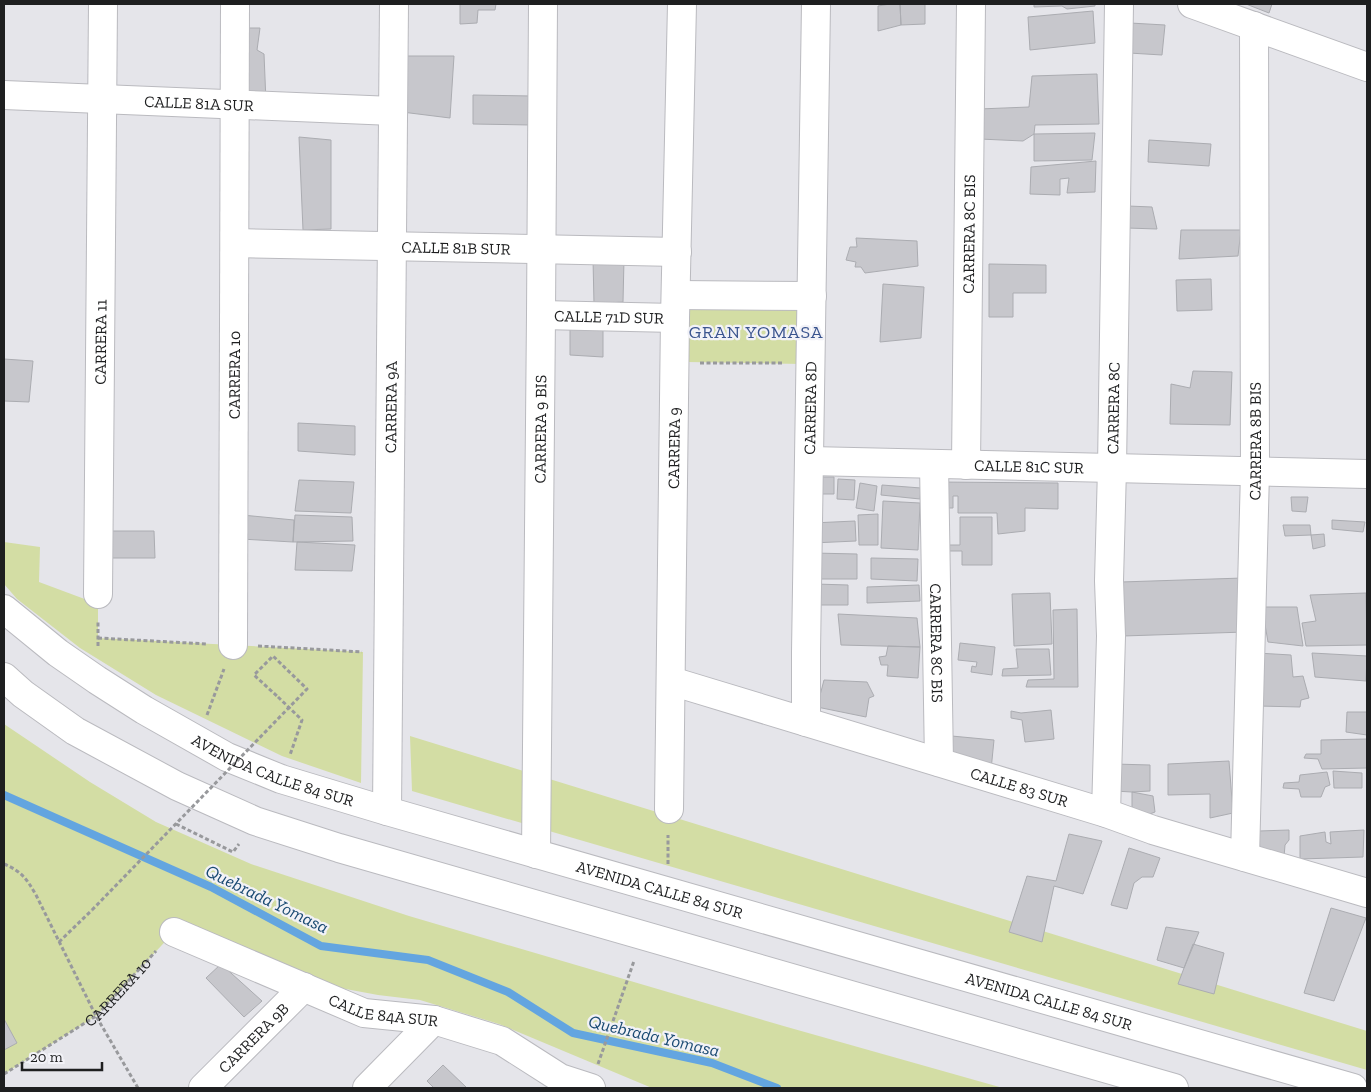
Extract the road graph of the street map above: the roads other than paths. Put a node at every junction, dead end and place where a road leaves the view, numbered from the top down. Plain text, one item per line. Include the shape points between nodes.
1 (103, 4) edge
2 (235, 4) edge
3 (394, 4) edge
4 (543, 4) edge
5 (682, 4) edge
6 (816, 4) edge
7 (970, 4) edge
8 (1119, 4) edge
9 (1192, 4) edge
10 (1254, 26) junction
11 (1367, 67) edge
12 (4, 95) edge
13 (102, 99) junction
14 (235, 105) junction
15 (393, 111) junction
16 (235, 242) junction
17 (392, 246) junction
18 (542, 250) junction
19 (678, 252) junction
20 (812, 296) junction
21 (676, 306) junction
22 (541, 315) junction
23 (810, 461) junction
24 (934, 464) junction
25 (966, 465) junction
26 (1112, 468) junction
27 (1255, 472) junction
28 (1367, 474) edge
29 (98, 594) road end
30 (4, 609) edge
31 (233, 645) road end
32 (4, 677) edge
33 (671, 681) junction
34 (806, 722) junction
35 (939, 762) junction
36 (669, 809) road end
37 (387, 811) junction
38 (1106, 813) junction
39 (536, 854) junction
40 (1245, 857) junction
41 (1367, 893) edge
42 (174, 932) road end
43 (304, 987) junction
44 (434, 1020) junction
45 (594, 1078) edge
46 (554, 1083) edge
47 (203, 1088) edge
48 (368, 1088) edge
49 (1174, 1088) edge
50 (1353, 1088) edge

1 - 13 main road, CARRERA 11
2 - 14 main road, CARRERA 10
3 - 15 main road, CARRERA 9A
4 - 18 main road, CARRERA 9 BIS
5 - 19 main road, CARRERA 9
6 - 20 main road, CARRERA 8D
7 - 25 main road, CARRERA 8C BIS
8 - 26 main road, CARRERA 8C
9 - 10 main road
10 - 11 main road
10 - 27 main road, CARRERA 8B BIS
12 - 13 main road, CALLE 81A SUR
13 - 14 main road, CALLE 81A SUR
13 - 29 main road, CARRERA 11
14 - 15 main road, CALLE 81A SUR
14 - 16 main road, CARRERA 10
15 - 17 main road, CARRERA 9A
16 - 17 main road, CALLE 81B SUR
16 - 31 main road, CARRERA 10
17 - 18 main road, CALLE 81B SUR
17 - 37 main road, CARRERA 9A
18 - 19 main road, CALLE 81B SUR
18 - 22 main road, CARRERA 9 BIS
19 - 21 main road, CARRERA 9
20 - 21 main road, CALLE 71D SUR
20 - 23 main road, CARRERA 8D
21 - 22 main road, CALLE 71D SUR
21 - 33 main road, CARRERA 9
22 - 39 main road, CARRERA 9 BIS
23 - 24 main road, CALLE 81C SUR
23 - 34 main road, CARRERA 8D
24 - 25 main road, CALLE 81C SUR
24 - 35 main road, CARRERA 8C BIS
25 - 26 main road, CALLE 81C SUR
26 - 27 main road, CALLE 81C SUR
26 - 38 main road, CARRERA 8C
27 - 28 main road, CALLE 81C SUR
27 - 40 main road, CARRERA 8B BIS
30 - 37 main road, AVENIDA CALLE 84 SUR via 58,654 97,680 227,757 281,779
32 - 49 main road via 83,735 177,786 255,821
33 - 34 main road, CALLE 83 SUR
33 - 36 main road, CARRERA 9
34 - 35 main road, CALLE 83 SUR
35 - 38 main road, CALLE 83 SUR
37 - 39 main road, AVENIDA CALLE 84 SUR
38 - 40 main road, CALLE 83 SUR
39 - 50 main road, AVENIDA CALLE 84 SUR
40 - 41 main road, CALLE 83 SUR
42 - 43 main road, CALLE 84A SUR
43 - 44 main road, CALLE 84A SUR via 364,1013
43 - 47 main road, CARRERA 9B
44 - 46 main road, CALLE 84A SUR via 502,1041
44 - 48 main road
45 - 46 main road, CALLE 84A SUR

